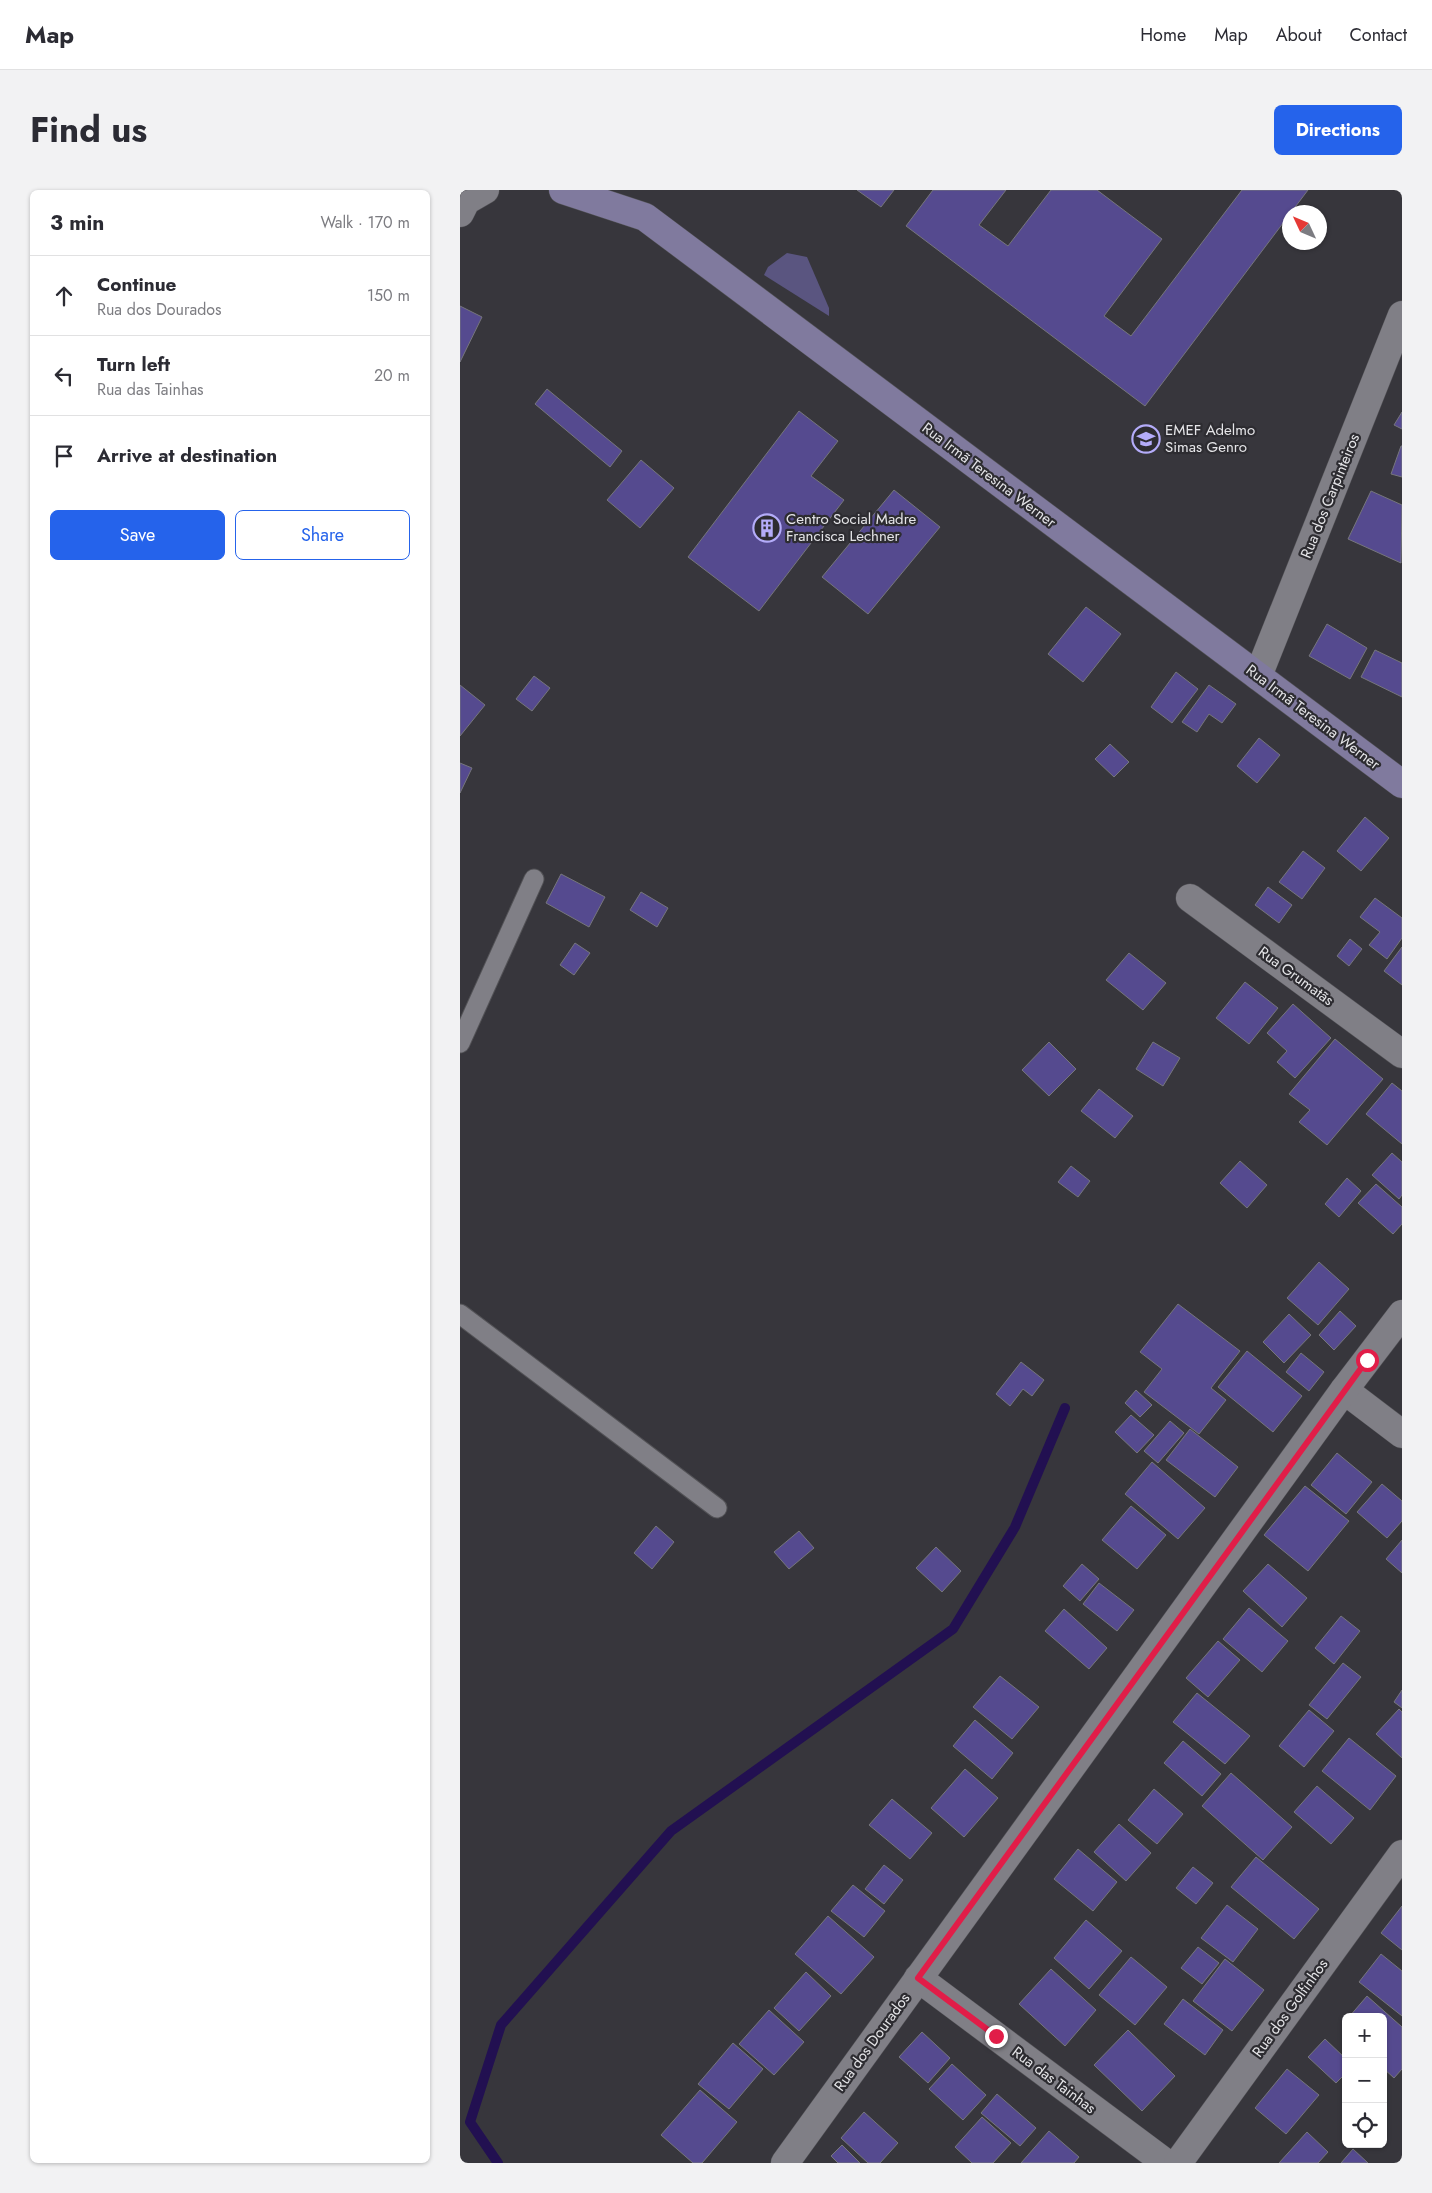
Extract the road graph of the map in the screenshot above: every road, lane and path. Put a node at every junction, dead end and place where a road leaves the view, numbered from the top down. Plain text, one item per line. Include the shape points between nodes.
1 (563, 190) edge
2 (1402, 315) edge
3 (1258, 676) junction
4 (1402, 784) edge
5 (534, 879) dead end
6 (1190, 898) dead end
7 (460, 1044) edge
8 (1402, 1054) edge
9 (460, 1314) edge
10 (1402, 1314) edge
11 (1344, 1390) junction
12 (1402, 1434) edge
13 (716, 1508) dead end
14 (1402, 1854) edge
15 (918, 1978) junction
16 (785, 2163) edge
17 (1166, 2163) edge
18 (1178, 2163) edge

1 - 3 street, Rua Irmã Teresina Werner via 645,217
2 - 3 street, Rua dos Carpinteiros
3 - 4 street, Rua Irmã Teresina Werner
5 - 7 lane
6 - 8 street, Rua Grumatãs
9 - 13 lane
10 - 11 street, Rua dos Dourados
11 - 12 street
11 - 15 street, Rua dos Dourados
14 - 18 street, Rua dos Golfinhos
15 - 16 street, Rua dos Dourados
15 - 17 street, Rua das Tainhas

